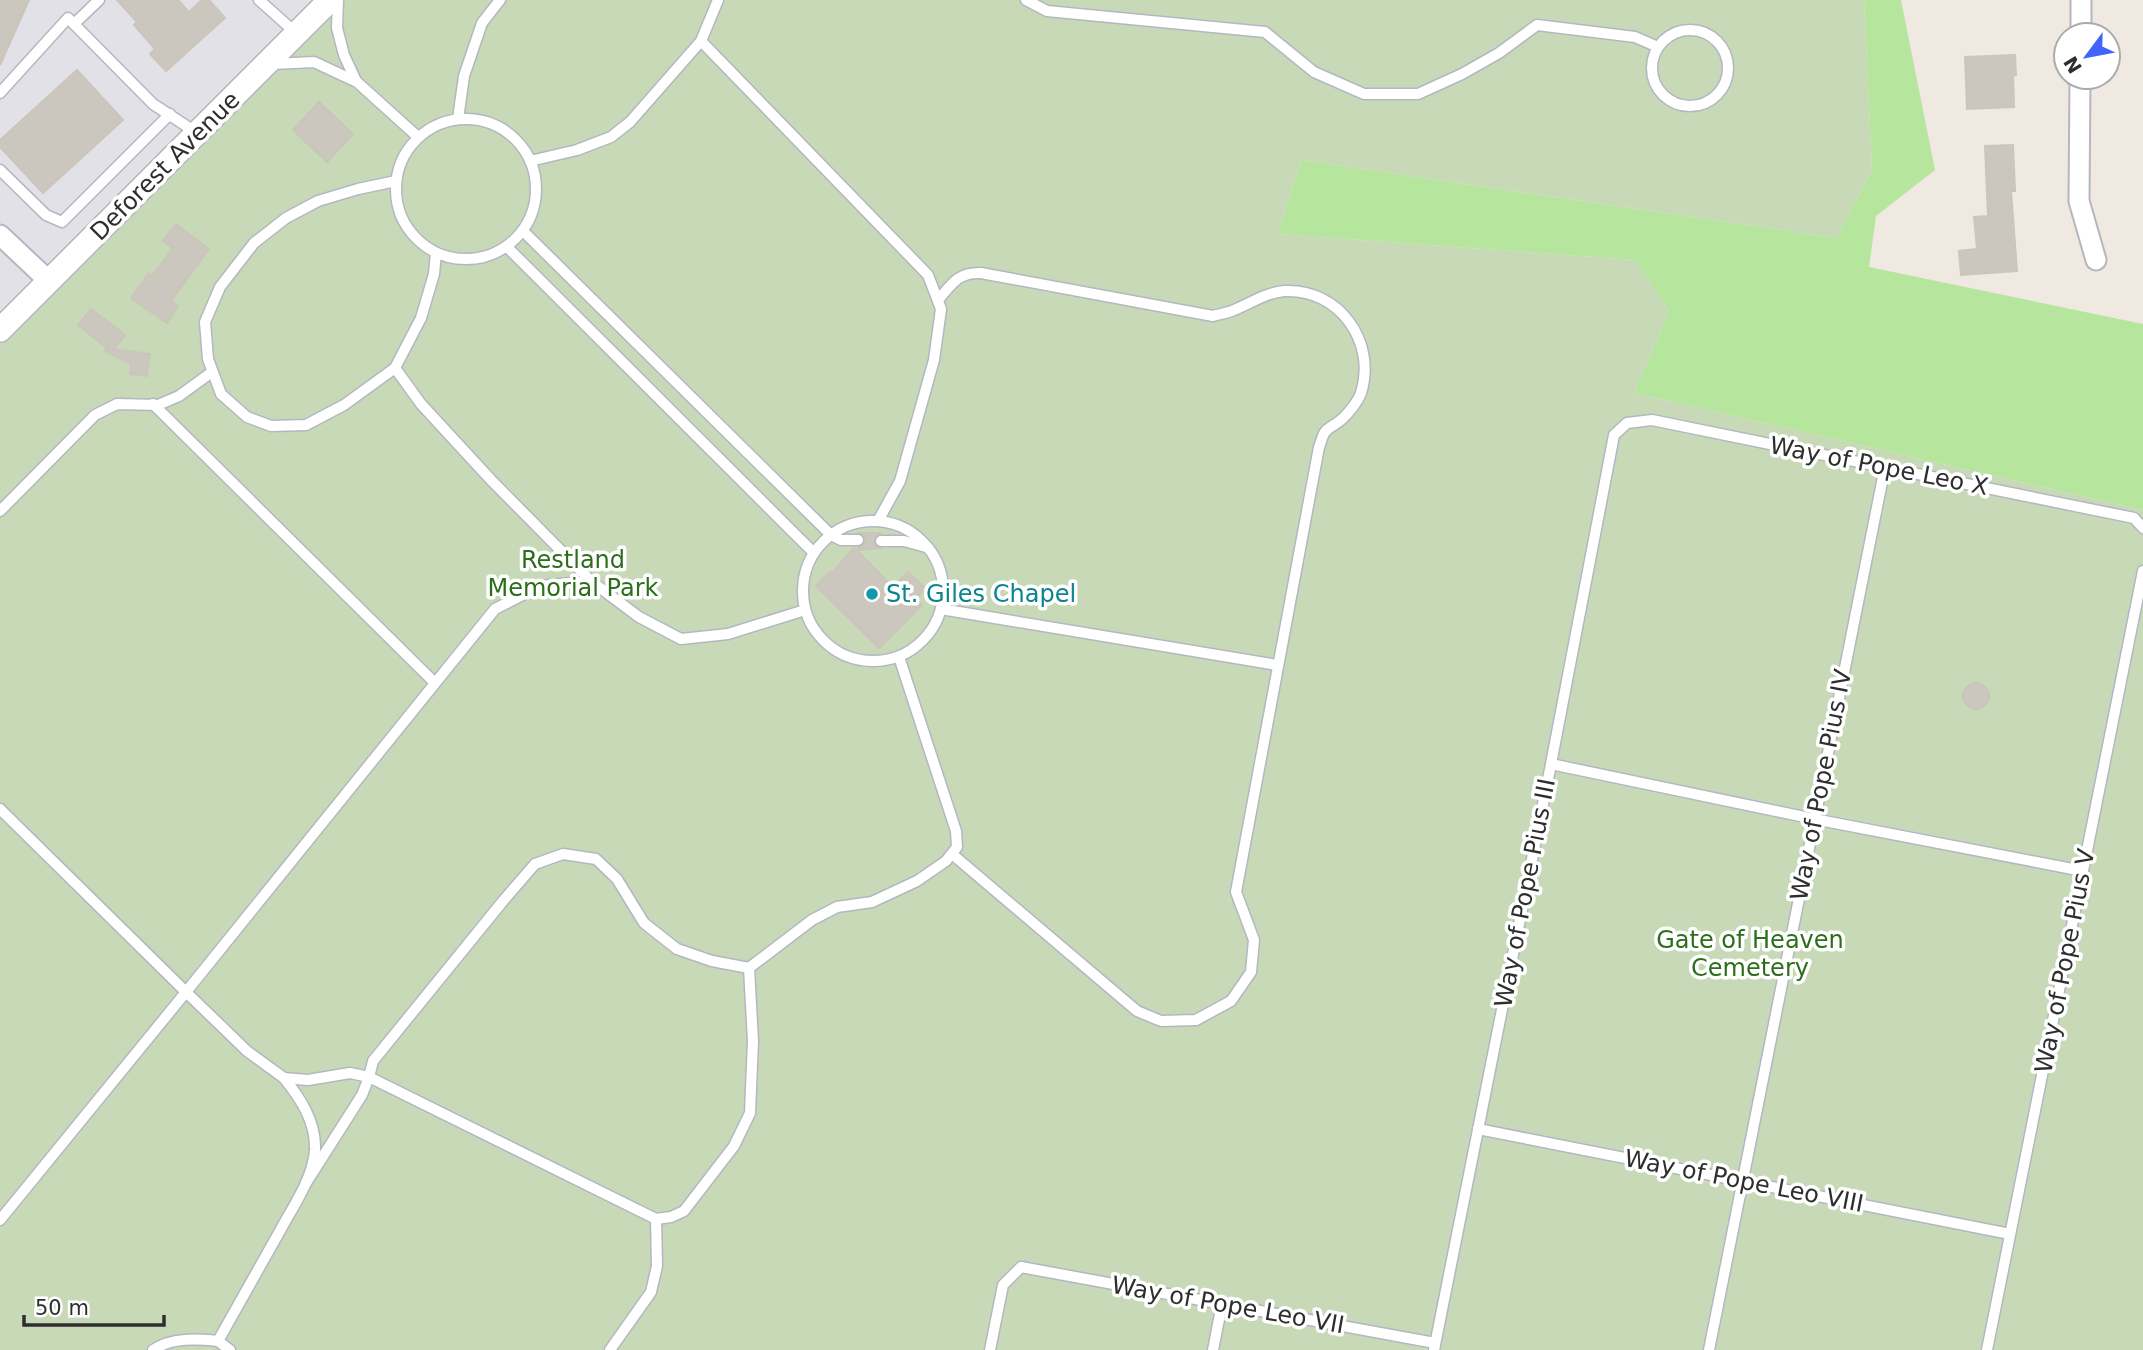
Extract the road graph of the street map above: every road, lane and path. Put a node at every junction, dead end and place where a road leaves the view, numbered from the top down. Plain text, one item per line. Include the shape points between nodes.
1 (99, 0) edge
2 (259, 0) edge
3 (330, 0) edge
4 (338, 0) edge
5 (499, 0) edge
6 (718, 0) edge
7 (1026, 0) edge
8 (2081, 0) edge
9 (2081, 21) edge
10 (74, 24) junction
11 (297, 33) junction
12 (701, 41) junction
13 (1658, 47) junction
14 (266, 65) junction
15 (356, 82) junction
16 (2080, 91) edge
17 (0, 93) edge
18 (170, 114) junction
19 (458, 119) junction
20 (197, 133) junction
21 (418, 137) junction
22 (530, 161) junction
23 (0, 170) edge
24 (396, 181) junction
25 (523, 231) junction
26 (0, 235) edge
27 (507, 247) junction
28 (436, 253) junction
29 (2096, 260) dead end
30 (50, 282) junction
31 (938, 300) junction
32 (0, 330) edge
33 (394, 368) junction
34 (212, 372) junction
35 (153, 404) junction
36 (1614, 435) joint
37 (1885, 467) junction
38 (0, 511) edge
39 (878, 521) junction
40 (2143, 528) edge
41 (831, 535) junction
42 (858, 540) dead end
43 (881, 541) dead end
44 (927, 547) junction
45 (814, 553) junction
46 (2143, 571) edge
47 (591, 581) junction
48 (941, 608) junction
49 (805, 610) junction
50 (899, 657) junction
51 (1277, 665) junction
52 (435, 683) junction
53 (1551, 764) junction
54 (0, 809) edge
55 (1814, 819) junction
56 (951, 854) junction
57 (2083, 872) junction
58 (749, 968) junction
59 (186, 992) junction
60 (369, 1077) junction
61 (284, 1078) junction
62 (1478, 1129) junction
63 (1743, 1180) junction
64 (306, 1184) junction
65 (656, 1219) junction
66 (0, 1220) edge
67 (2010, 1234) junction
68 (1223, 1304) junction
69 (218, 1341) junction
70 (1434, 1346) edge
71 (153, 1350) edge
72 (230, 1350) edge
73 (610, 1350) edge
74 (990, 1350) edge
75 (1213, 1350) edge
76 (1709, 1350) edge
77 (1987, 1350) edge

1 - 10 lane
2 - 11 lane
3 - 11 street, Deforest Avenue
4 - 15 lane via 337,28
5 - 19 lane via 482,23 464,76
6 - 12 lane
7 - 13 lane via 1048,11 1265,32 1314,72 1364,94 1418,94 1462,75 1537,25 1635,37
8 - 9 street
10 - 17 lane via 68,18
10 - 18 lane via 153,104
11 - 14 street, Deforest Avenue
12 - 22 lane via 611,137
12 - 31 lane via 928,275
13 - 13 lane via 1652,71 1655,84 1672,102 1697,106 1709,102 1726,84 1729,71 1723,47 1703,32 1678,32
14 - 15 lane via 314,62
14 - 20 street, Deforest Avenue
15 - 21 lane
16 - 29 street via 2078,201
18 - 20 lane
18 - 23 lane via 62,222 46,215
19 - 21 lane via 436,125
19 - 22 lane via 480,120 501,128 518,142
20 - 30 street, Deforest Avenue
21 - 24 lane via 404,155
22 - 25 lane via 535,197
24 - 28 lane via 403,222 417,240
24 - 34 lane via 318,201 254,243 220,287 205,322
25 - 27 lane
25 - 41 lane
26 - 30 street
27 - 28 lane via 472,260
27 - 45 lane
28 - 33 lane via 421,318
30 - 32 street, Deforest Avenue
31 - 39 lane via 942,309 934,360 901,481
31 - 51 lane via 967,272 1213,316 1284,291 1312,294 1334,304 1352,323 1363,347 1366,373 1360,396 1343,418 1325,431 1319,447
33 - 34 lane via 344,405 306,425 271,426 247,417 221,394
33 - 47 lane via 421,404
34 - 35 lane via 179,396
35 - 38 lane via 117,404 95,415
35 - 52 lane
36 - 37 lane, Way of Pope Leo X via 1627,423 1652,420
36 - 53 lane, Way of Pope Pius III
37 - 40 lane, Way of Pope Leo X via 2134,518
37 - 55 lane, Way of Pope Pius IV
39 - 41 lane via 855,523
39 - 44 lane via 900,525
41 - 42 lane
41 - 45 lane
43 - 44 lane
44 - 48 lane via 943,580
45 - 49 lane via 803,588
46 - 57 lane, Way of Pope Pius V
47 - 49 lane via 639,617 681,639 728,634
47 - 52 lane via 541,586 495,609
48 - 50 lane via 919,645
48 - 51 lane
49 - 50 lane via 822,639 851,658 875,662
50 - 56 lane via 956,831 957,846
51 - 56 lane via 1236,892 1254,940 1251,972 1231,1001 1196,1020 1161,1021 1138,1011
52 - 59 lane
53 - 55 lane
53 - 62 lane, Way of Pope Pius III
54 - 59 lane
55 - 57 lane
55 - 63 lane, Way of Pope Pius IV
56 - 58 lane via 917,881 872,902 837,907 812,920
57 - 67 lane, Way of Pope Pius V
58 - 60 lane via 677,949 644,923 617,879 596,859 563,854 535,864 373,1061
58 - 65 lane via 750,1113 734,1146 684,1211
59 - 61 lane via 247,1051
59 - 66 lane
60 - 61 lane via 350,1073 308,1080
60 - 64 lane
60 - 65 lane
61 - 64 lane via 309,1115 313,1133 315,1152
62 - 63 lane, Way of Pope Leo VIII
62 - 70 lane, Way of Pope Pius III
63 - 67 lane, Way of Pope Leo VIII
63 - 76 lane, Way of Pope Pius IV
64 - 69 lane
65 - 73 lane via 657,1266 651,1292
67 - 77 lane, Way of Pope Pius V
68 - 70 lane, Way of Pope Leo VII
68 - 74 lane, Way of Pope Leo VII via 1021,1267 1003,1285
68 - 75 lane
69 - 71 lane via 193,1338
69 - 72 lane

